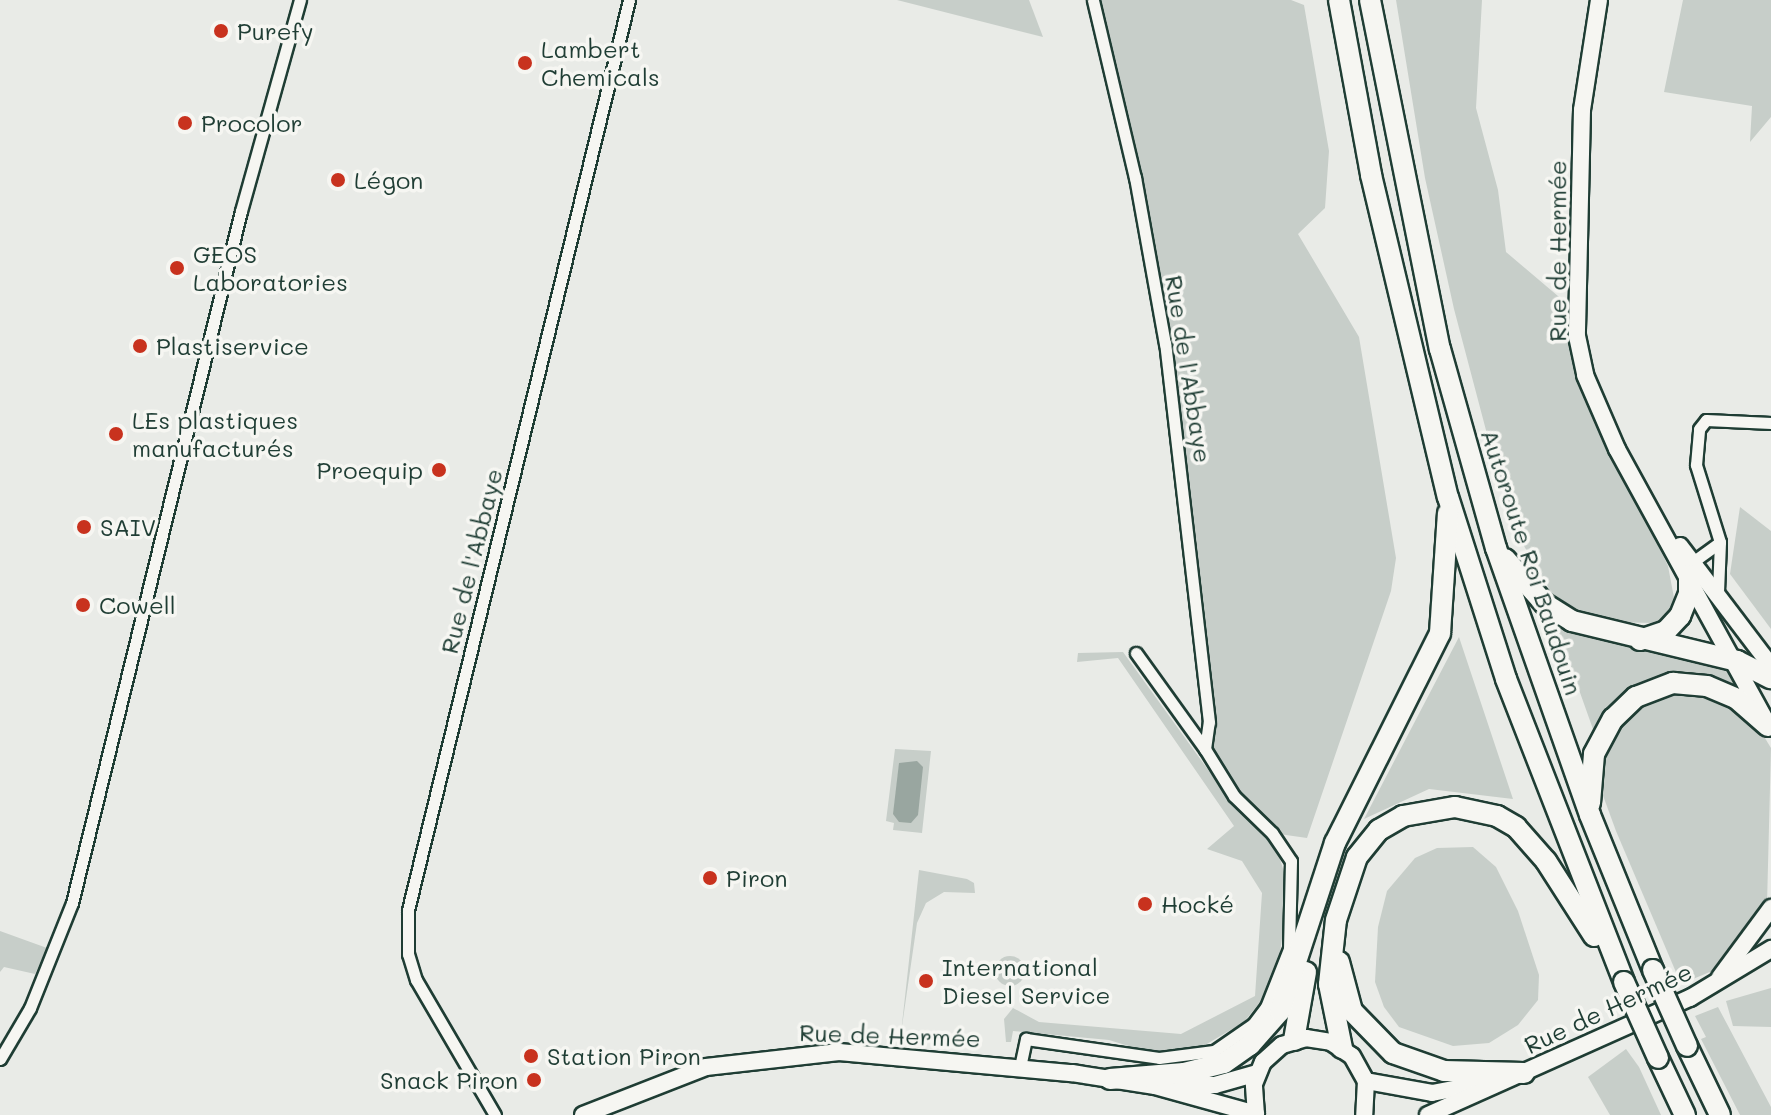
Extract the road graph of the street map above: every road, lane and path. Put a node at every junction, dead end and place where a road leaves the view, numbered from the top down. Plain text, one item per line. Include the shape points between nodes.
1 (300, 0) edge
2 (629, 0) edge
3 (1093, 0) edge
4 (1339, 0) edge
5 (1370, 0) edge
6 (1599, 0) edge
7 (1771, 423) edge
8 (1448, 497) junction
9 (1720, 542) junction
10 (1496, 548) junction
11 (1691, 568) junction
12 (1718, 592) junction
13 (1640, 640) junction
14 (1136, 653) dead end
15 (1737, 661) junction
16 (1771, 666) edge
17 (1771, 678) edge
18 (1770, 729) edge
19 (1205, 749) junction
20 (1590, 815) junction
21 (1316, 901) junction
22 (1771, 908) edge
23 (1336, 920) junction
24 (1771, 949) edge
25 (1624, 982) junction
26 (1713, 986) junction
27 (1294, 1040) junction
28 (1342, 1048) junction
29 (0, 1059) edge
30 (1020, 1067) junction
31 (1257, 1073) junction
32 (1524, 1073) junction
33 (1110, 1079) junction
34 (1366, 1081) junction
35 (1155, 1086) junction
36 (495, 1115) edge
37 (583, 1115) edge
38 (1256, 1115) edge
39 (1364, 1115) edge
40 (1428, 1115) edge
41 (1685, 1115) edge
42 (1720, 1115) edge

1 - 29 street via 241,211 72,903 30,1008
2 - 36 street, Rue de l'Abbaye via 407,920 408,954 425,1002
3 - 19 street, Rue de l'Abbaye via 1135,178 1165,344 1209,722
4 - 8 highway via 1371,175
5 - 10 highway, Autoroute Roi Baudouin via 1440,349
6 - 11 street, Rue de Hermée via 1582,110 1577,336 1593,398
7 - 9 street via 1706,420 1699,429 1696,465
8 - 21 highway via 1440,633 1335,843
8 - 25 highway via 1506,679
9 - 11 street
9 - 12 street
10 - 13 highway via 1557,613
10 - 20 highway, Autoroute Roi Baudouin
11 - 12 street, Rue de Hermée
11 - 13 highway via 1680,616 1666,631
11 - 15 street, Rue de Hermée
12 - 16 street, Rue de Hermée
13 - 15 highway
14 - 19 street
15 - 17 highway
15 - 18 street, Rue de Hermée
18 - 20 highway via 1737,699 1707,686 1673,683 1636,697 1613,719 1594,754
19 - 30 street via 1234,796 1272,833 1291,861 1289,949 1266,1007 1236,1038 1194,1056 1125,1055 1026,1039
20 - 42 highway, Autoroute Roi Baudouin, bridge
21 - 27 highway
21 - 33 highway via 1291,988 1280,1011 1250,1045 1224,1063 1184,1073
22 - 26 street, Rue de Hermée
23 - 25 highway via 1357,857 1379,830 1428,808 1478,810 1506,820 1531,841
23 - 28 highway via 1329,984
23 - 32 highway via 1348,1001 1383,1046 1420,1066 1444,1071
24 - 26 street, Rue de Hermée
25 - 41 highway, bridge
26 - 32 street, Rue de Hermée
27 - 28 street via 1319,1039
27 - 31 street, Rue de Hermée via 1272,1053
28 - 34 street
30 - 33 street, Rue de Hermée
30 - 37 street, Rue de Hermée via 900,1055 778,1055 670,1077
31 - 35 street, Rue de Hermée via 1215,1085
31 - 38 street, Rue de Hermée
32 - 34 street, Rue de Hermée via 1432,1093
32 - 40 street, Rue de Hermée
33 - 35 street, Rue de Hermée
34 - 39 street
35 - 38 street, Rue de Hermée

